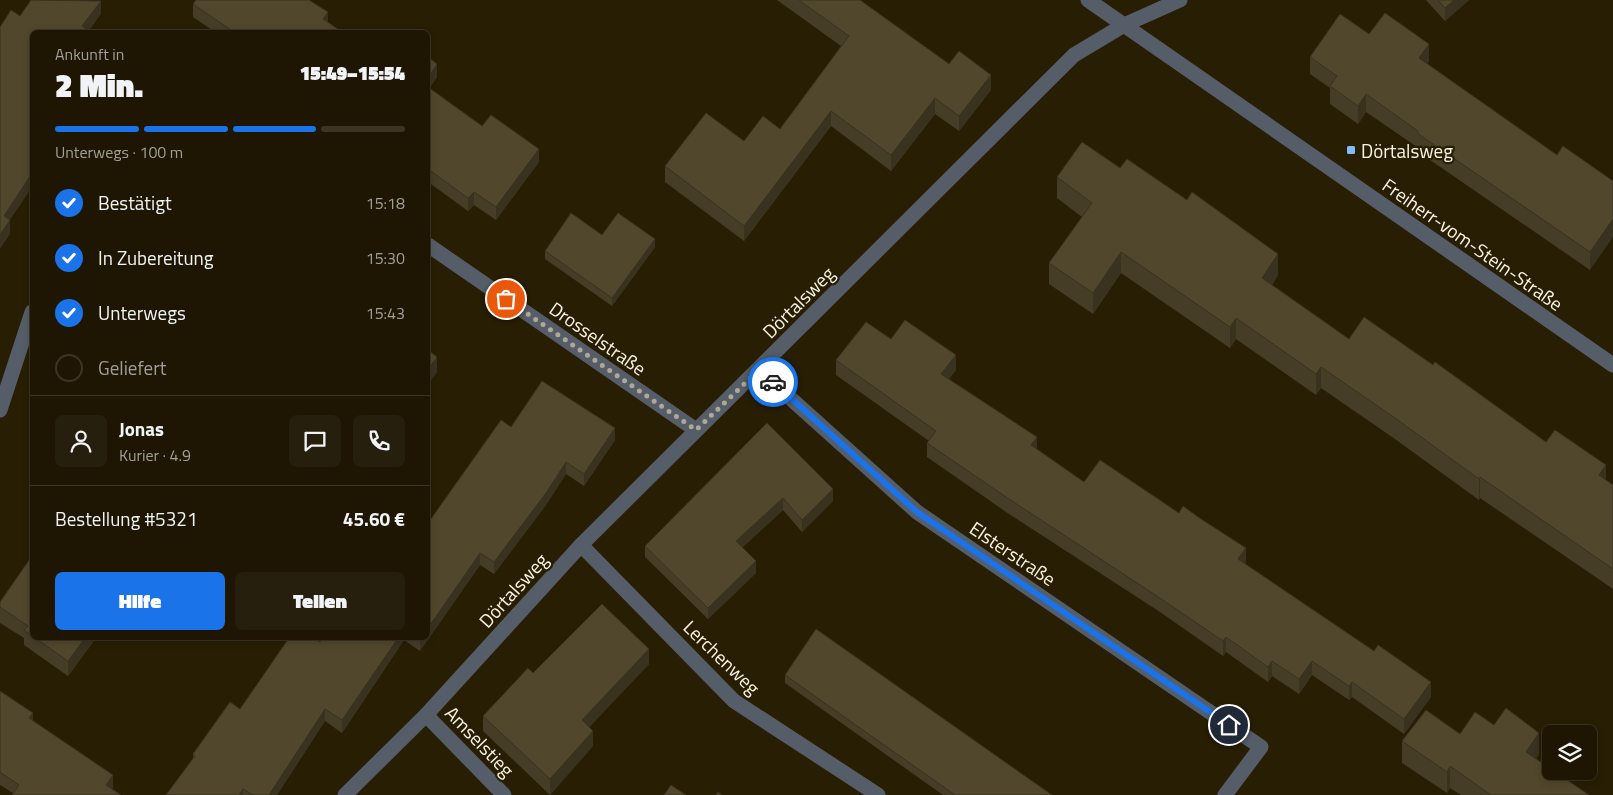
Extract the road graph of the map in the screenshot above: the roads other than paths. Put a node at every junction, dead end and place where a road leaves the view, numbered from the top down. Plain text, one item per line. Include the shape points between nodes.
1 (1088, 0) edge
2 (1180, 0) edge
3 (1124, 25) junction
4 (430, 246) edge
5 (30, 318) edge
6 (1613, 365) edge
7 (759, 370) junction
8 (0, 410) edge
9 (696, 430) junction
10 (581, 545) junction
11 (426, 715) junction
12 (345, 795) edge
13 (504, 795) edge
14 (878, 795) edge
15 (1225, 795) edge

1 - 3 street, Freiherr-vom-Stein-Straße
2 - 3 street, Dörtalsweg
3 - 6 street, Freiherr-vom-Stein-Straße
3 - 7 street, Dörtalsweg via 1074,55
4 - 9 street, Drosselstraße
5 - 8 street
7 - 9 street, Dörtalsweg
7 - 15 street, Elsterstraße via 917,512 1262,747
9 - 10 street, Dörtalsweg
10 - 11 street, Dörtalsweg
10 - 14 street, Lerchenweg via 734,701
11 - 12 street, Dörtalsweg
11 - 13 street, Amselstieg

